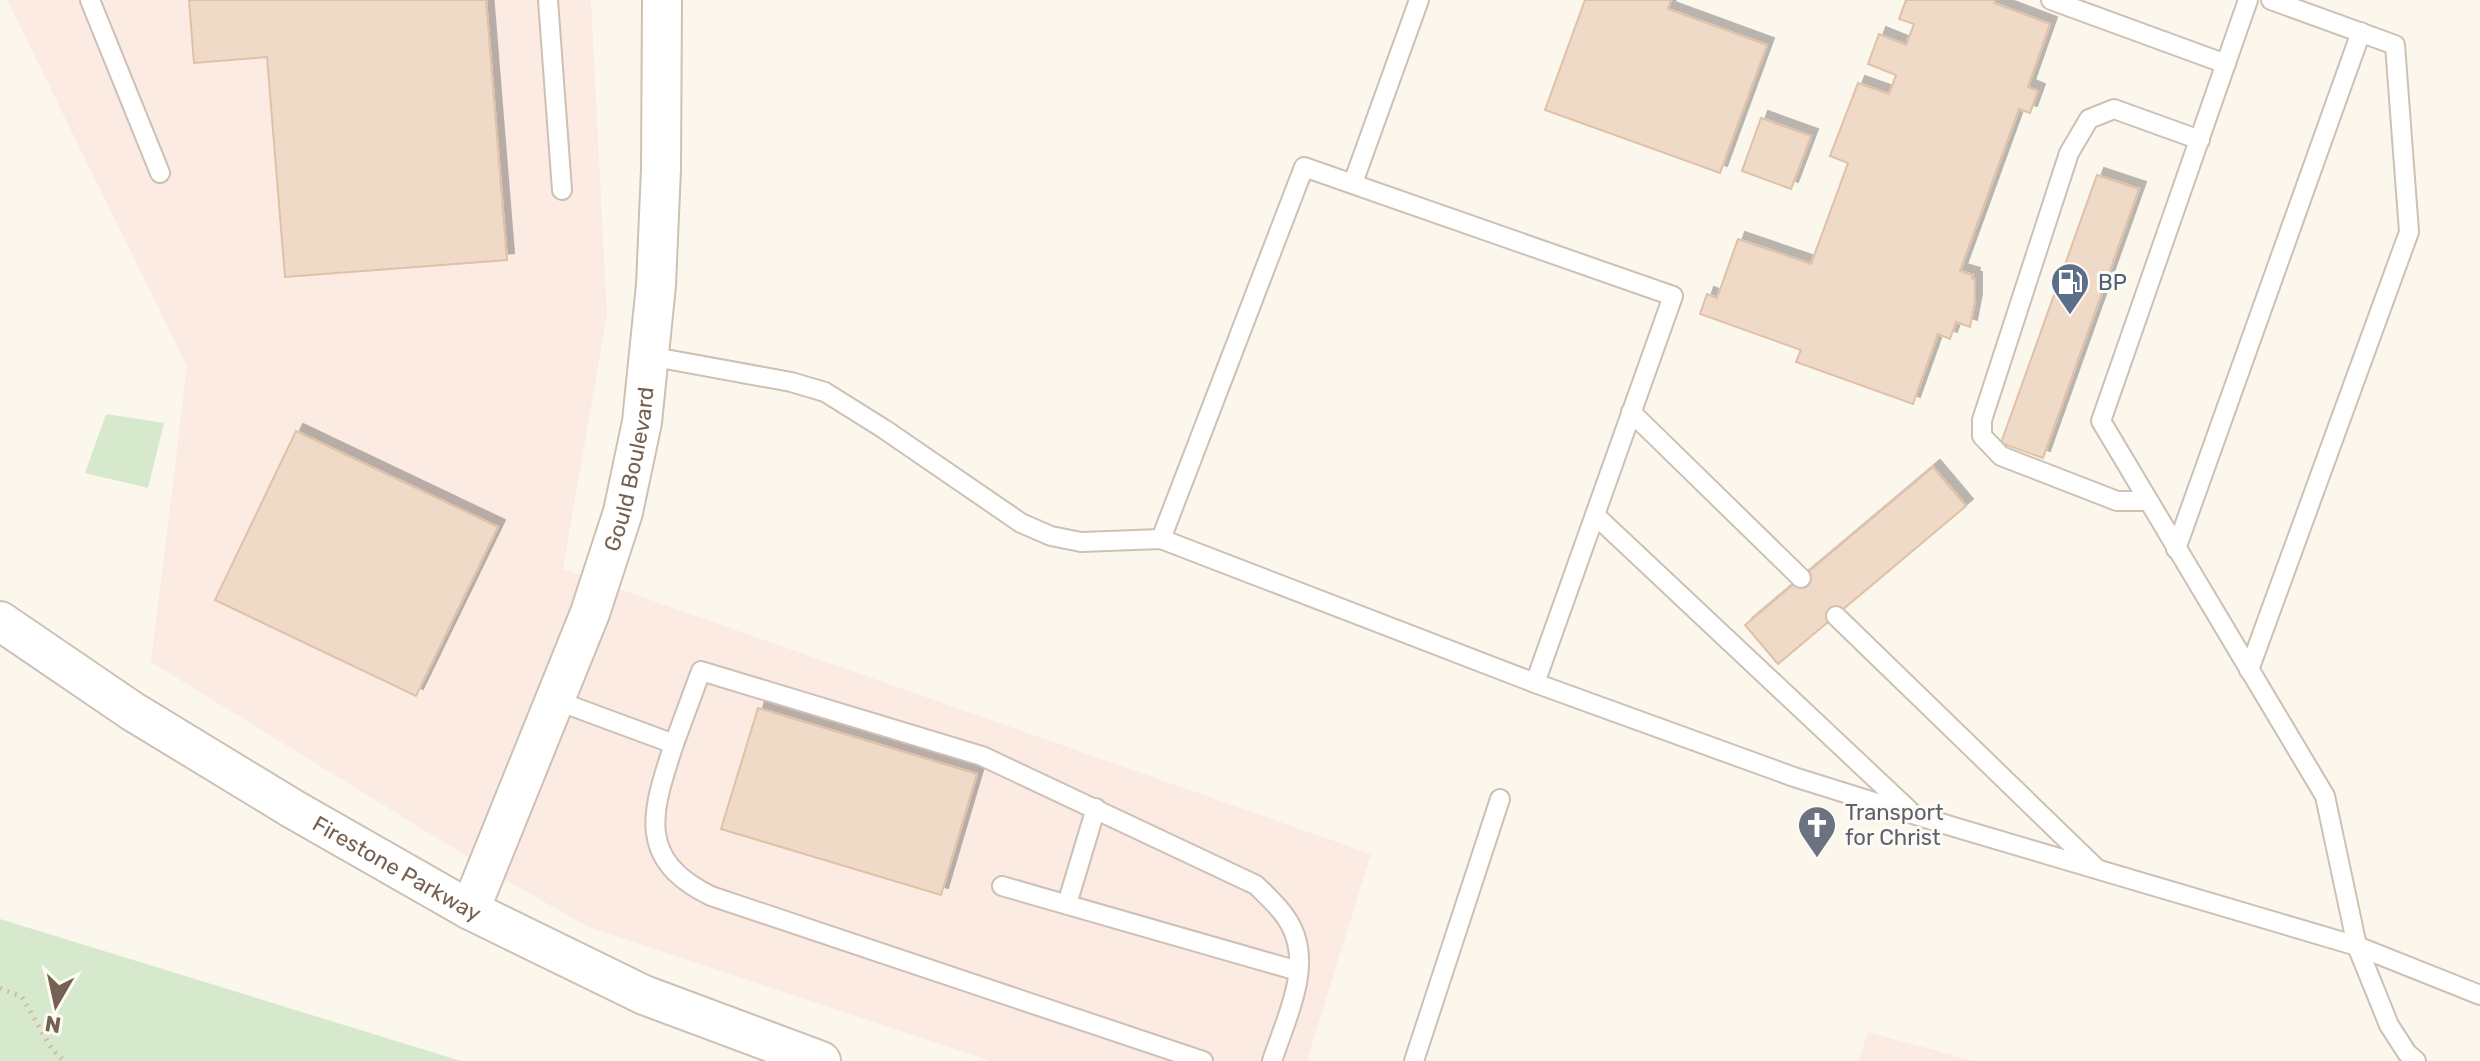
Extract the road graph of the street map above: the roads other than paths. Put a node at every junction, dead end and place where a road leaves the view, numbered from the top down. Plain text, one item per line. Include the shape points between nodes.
1 (90, 0) edge
2 (548, 0) edge
3 (662, 0) edge
4 (1419, 0) edge
5 (2051, 0) edge
6 (2248, 0) edge
7 (2271, 0) edge
8 (2361, 32) junction
9 (2226, 64) junction
10 (2200, 140) junction
11 (160, 173) dead end
12 (1353, 183) junction
13 (562, 190) dead end
14 (649, 356) junction
15 (1631, 412) junction
16 (2148, 501) junction
17 (1595, 515) junction
18 (1161, 539) junction
19 (2176, 549) junction
20 (1801, 578) dead end
21 (1836, 616) dead end
22 (0, 621) edge
23 (2249, 670) junction
24 (1535, 683) junction
25 (555, 700) junction
26 (674, 744) junction
27 (1500, 799) dead end
28 (1096, 808) junction
29 (1914, 814) junction
30 (2097, 869) junction
31 (1002, 886) dead end
32 (1067, 904) junction
33 (470, 910) junction
34 (2357, 946) junction
35 (1298, 971) junction
36 (2480, 995) edge
37 (821, 1061) edge
38 (1203, 1061) edge
39 (1272, 1061) edge
40 (1414, 1061) edge
41 (2416, 1061) edge

1 - 11 lane
2 - 13 lane
3 - 14 street, Gould Boulevard via 661,169
4 - 12 lane
5 - 9 lane
6 - 9 lane
7 - 8 lane
8 - 19 lane
8 - 23 lane via 2395,45 2409,232
9 - 10 lane
10 - 16 lane via 2101,421
10 - 16 lane via 2114,109 2089,119 2069,153 1982,420 1982,436 2001,456 2117,501
12 - 15 lane via 1673,296
12 - 18 lane via 1304,167
14 - 18 lane via 825,392 1021,523 1051,536 1081,542
14 - 25 street, Gould Boulevard via 623,512
15 - 17 lane
15 - 20 lane
16 - 19 lane
17 - 24 lane
17 - 29 lane
18 - 24 lane
19 - 23 lane
21 - 30 lane
22 - 33 street, Firestone Parkway via 132,711
23 - 34 lane via 2325,796
24 - 29 lane via 1794,777
25 - 26 lane
25 - 33 street, Gould Boulevard
26 - 28 lane via 701,671 982,756
26 - 38 lane via 656,799 655,825 669,868 687,884
27 - 40 lane
28 - 32 lane
28 - 35 lane via 1256,885 1293,929
29 - 30 lane
30 - 34 lane
31 - 32 lane
32 - 35 lane
33 - 37 street, Firestone Parkway via 644,995
34 - 36 lane
34 - 41 lane via 2389,1025
35 - 39 lane

